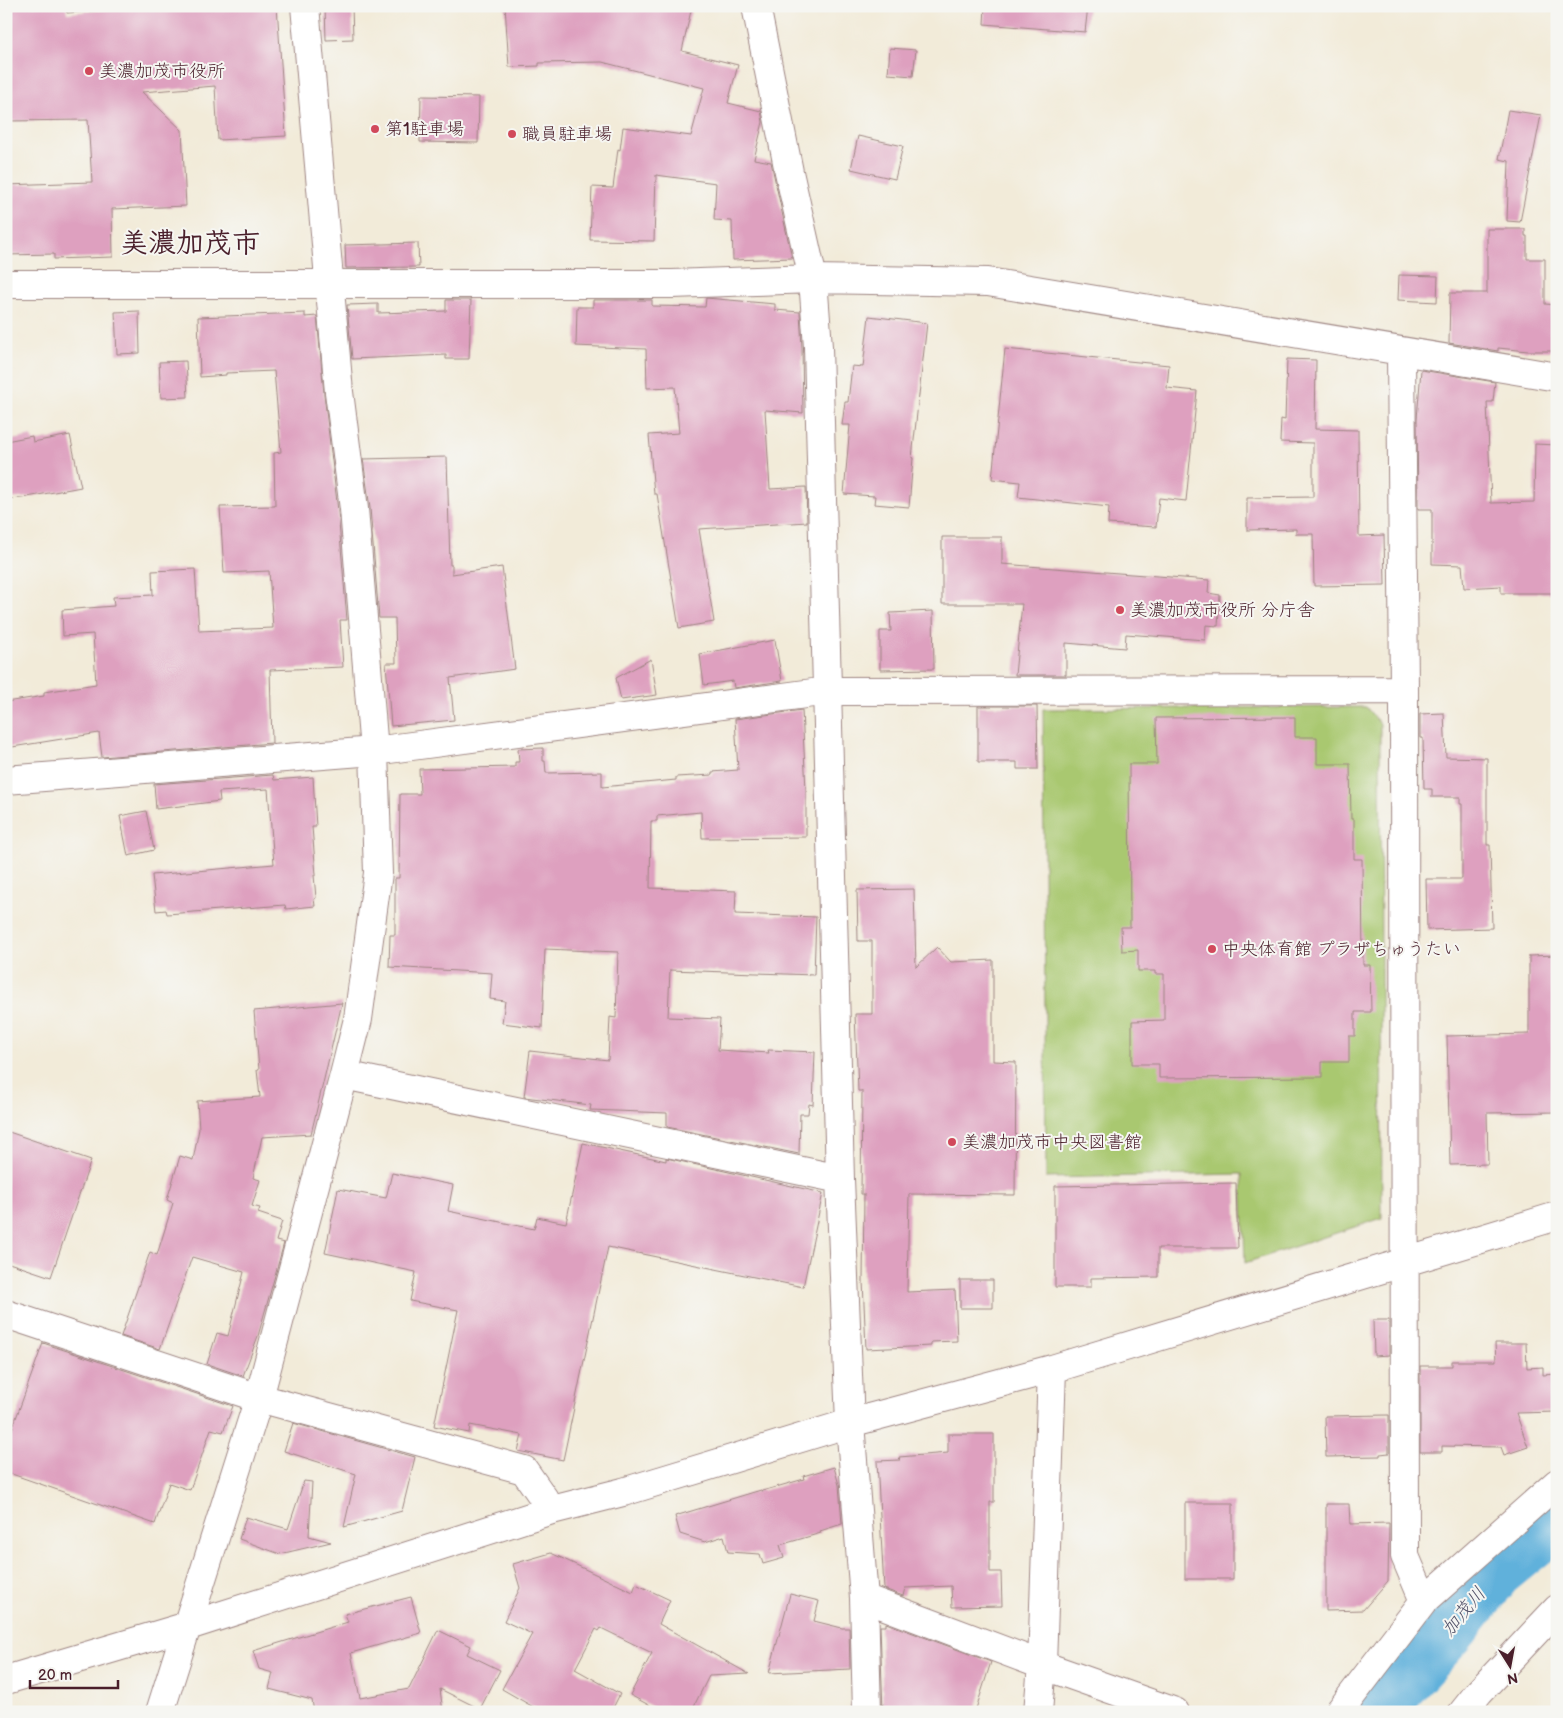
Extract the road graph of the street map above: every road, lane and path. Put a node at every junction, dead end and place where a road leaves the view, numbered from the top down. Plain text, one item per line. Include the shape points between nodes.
1 (305, 6) edge
2 (756, 6) edge
3 (813, 279) junction
4 (330, 283) junction
5 (6, 284) edge
6 (1401, 352) junction
7 (1557, 377) edge
8 (828, 690) junction
9 (1404, 690) junction
10 (374, 751) junction
11 (6, 780) edge
12 (344, 1074) junction
13 (840, 1179) junction
14 (1557, 1216) edge
15 (1406, 1260) junction
16 (6, 1314) edge
17 (1052, 1369) junction
18 (259, 1398) junction
19 (850, 1423) junction
20 (1557, 1483) edge
21 (552, 1510) junction
22 (864, 1598) junction
23 (1424, 1601) junction
24 (1557, 1610) edge
25 (188, 1626) junction
26 (1042, 1666) junction
27 (6, 1680) edge
28 (160, 1712) edge
29 (867, 1712) edge
30 (1038, 1712) edge
31 (1175, 1712) edge
32 (1339, 1712) edge
33 (1463, 1712) edge

1 - 4 street
2 - 3 street
3 - 4 street via 672,284
3 - 6 street via 988,282
3 - 8 street via 818,347
4 - 5 street
4 - 10 street via 339,392 354,509
6 - 7 street
6 - 9 street
8 - 9 street
8 - 10 street
8 - 13 street
9 - 15 street
10 - 11 street
10 - 12 street via 378,873 358,1019
12 - 13 street
12 - 18 street
13 - 19 street
14 - 15 street
15 - 17 street
15 - 23 street via 1405,1556
16 - 18 street
17 - 19 street
17 - 26 street
18 - 21 street via 524,1470
18 - 25 street
19 - 21 street via 623,1492
19 - 22 street
20 - 23 street
21 - 25 street
22 - 26 street
22 - 29 street
23 - 32 street
24 - 33 street via 1478,1692
25 - 27 street
25 - 28 street
26 - 30 street
26 - 31 street

